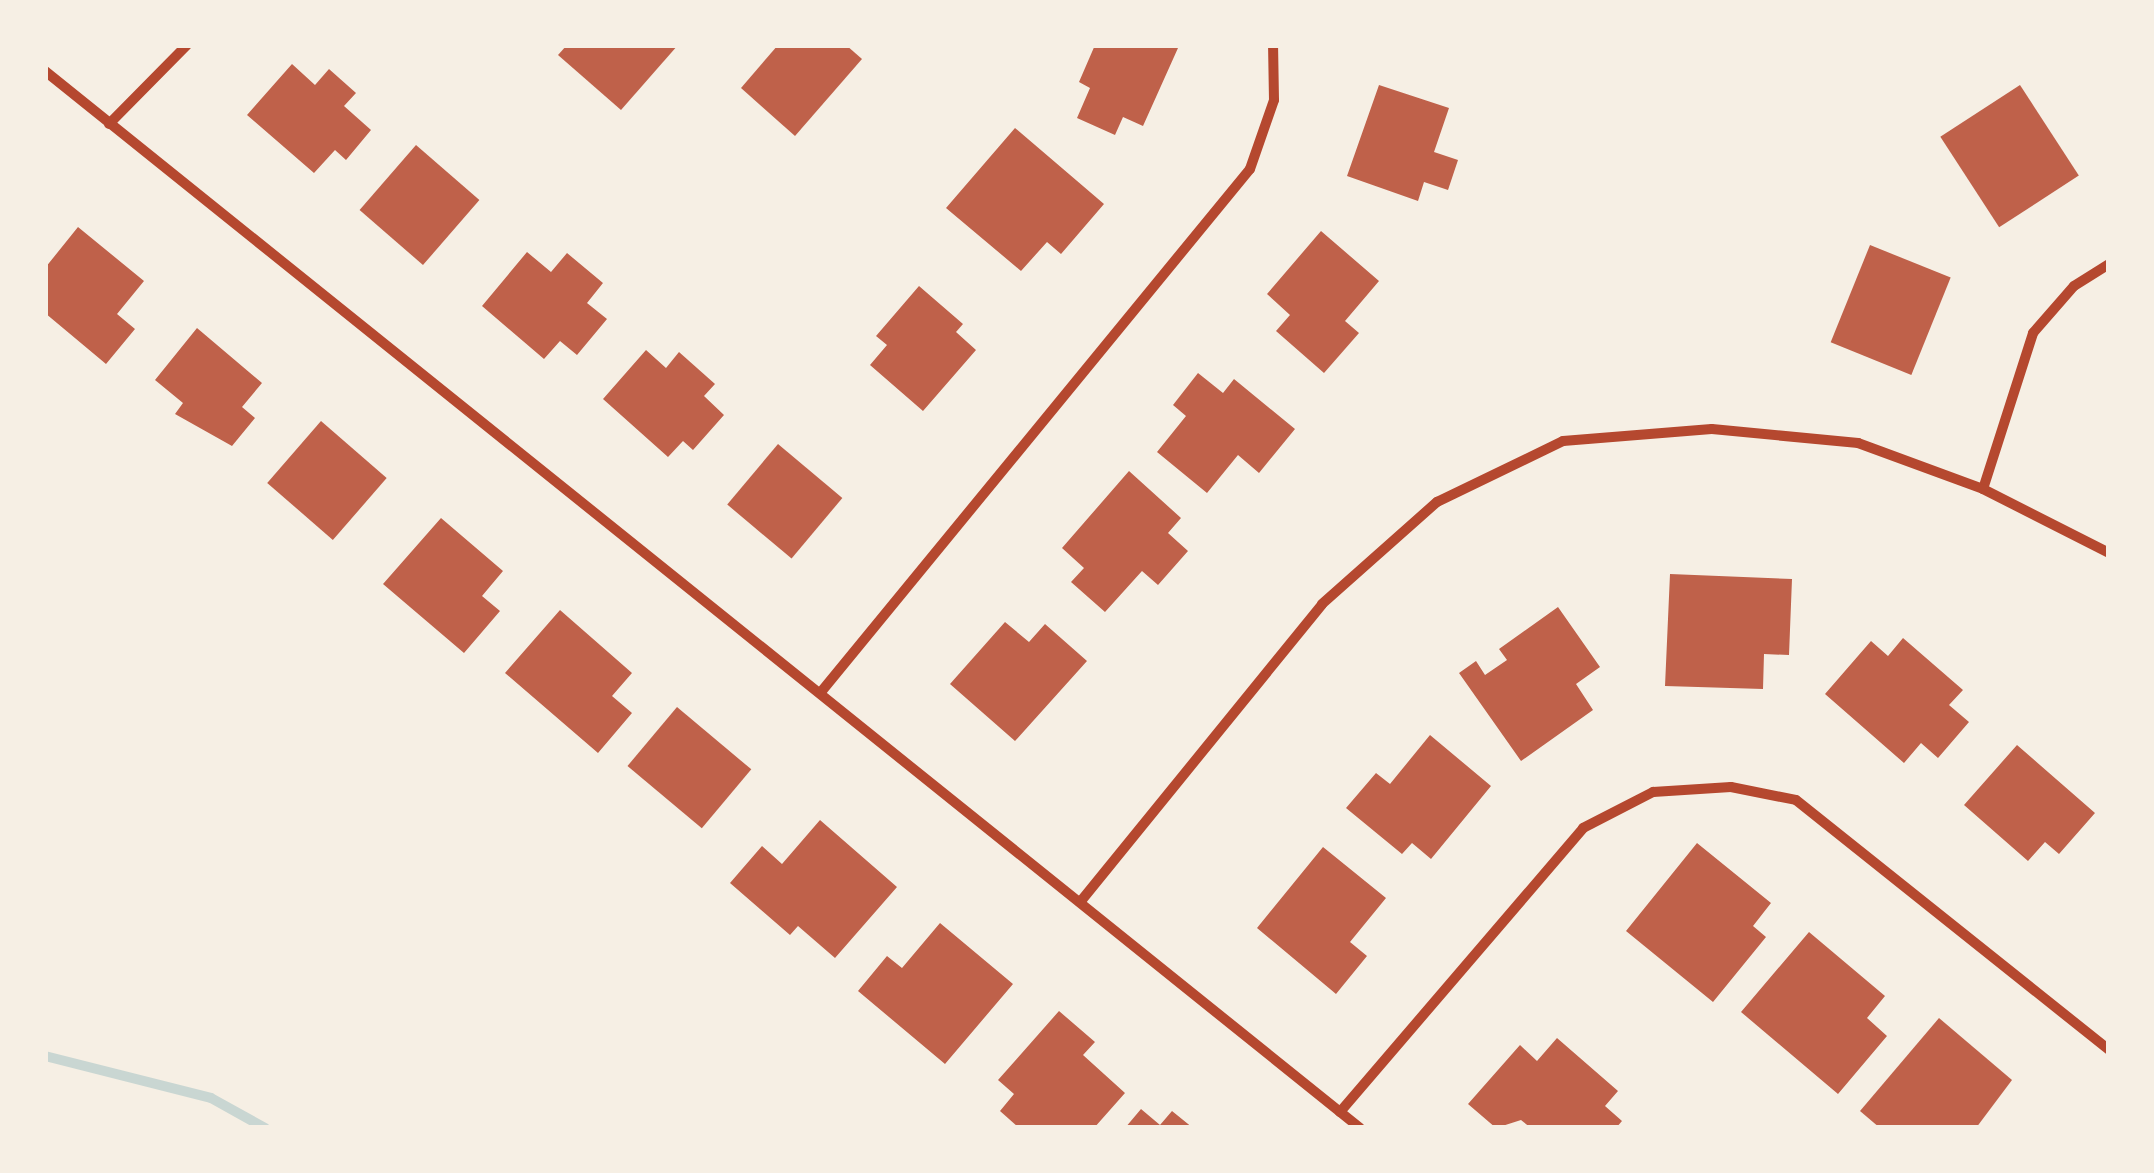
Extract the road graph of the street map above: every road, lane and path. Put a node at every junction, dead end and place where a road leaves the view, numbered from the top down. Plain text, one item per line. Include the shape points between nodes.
1 (187, 45) edge
2 (1272, 45) edge
3 (45, 71) edge
4 (109, 124) junction
5 (2109, 264) edge
6 (1983, 489) junction
7 (2109, 552) edge
8 (821, 692) junction
9 (1080, 901) junction
10 (2109, 1050) edge
11 (1340, 1112) junction
12 (1360, 1128) edge

1 - 4 street
2 - 8 street via 1274,100 1250,169
3 - 4 street
4 - 8 street
5 - 6 street via 2074,286 2033,333
6 - 7 street
6 - 9 street via 1858,443 1712,429 1562,442 1437,502 1322,604
8 - 9 street
9 - 11 street
10 - 11 street via 1796,800 1731,787 1654,792 1583,828
11 - 12 street

